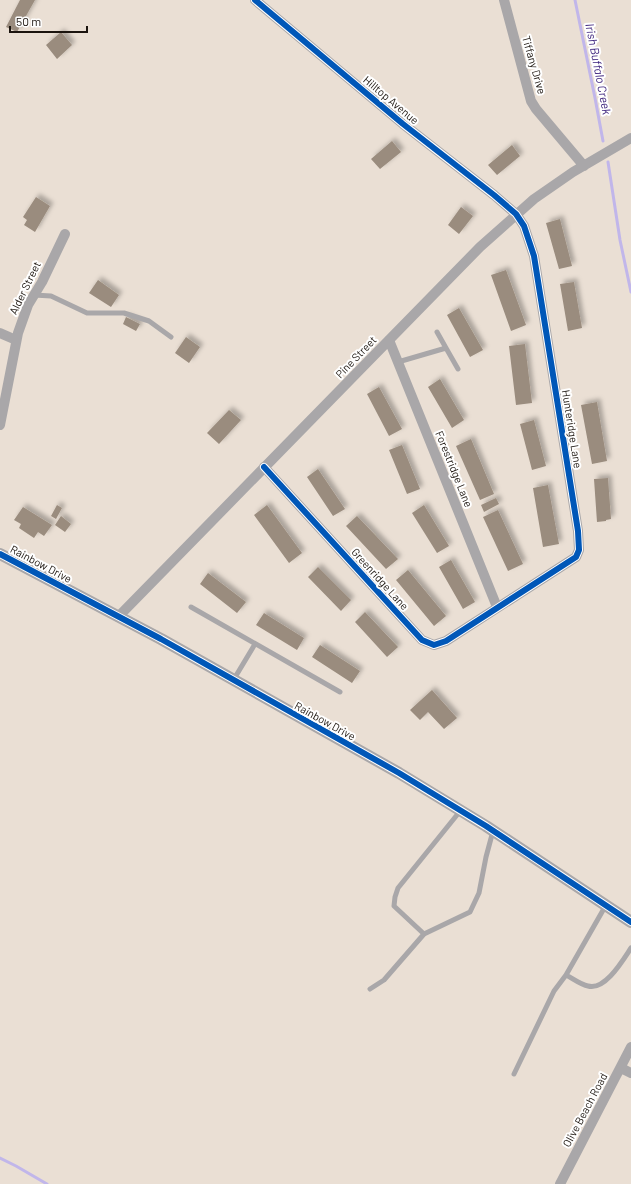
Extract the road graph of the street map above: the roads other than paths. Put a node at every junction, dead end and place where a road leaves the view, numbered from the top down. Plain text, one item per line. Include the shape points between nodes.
1 (254, 0) edge
2 (504, 0) edge
3 (631, 138) edge
4 (584, 166) junction
5 (516, 214) junction
6 (65, 234) dead end
7 (34, 295) junction
8 (437, 332) dead end
9 (0, 333) edge
10 (171, 337) dead end
11 (16, 340) junction
12 (389, 340) junction
13 (446, 348) junction
14 (398, 362) junction
15 (458, 369) dead end
16 (0, 425) edge
17 (264, 468) junction
18 (0, 554) edge
19 (191, 607) dead end
20 (497, 607) junction
21 (118, 617) junction
22 (255, 644) junction
23 (233, 680) junction
24 (340, 692) dead end
25 (461, 810) junction
26 (493, 830) junction
27 (606, 905) junction
28 (631, 922) edge
29 (424, 934) junction
30 (631, 948) edge
31 (566, 975) junction
32 (370, 989) dead end
33 (631, 1047) edge
34 (621, 1068) junction
35 (631, 1073) edge
36 (514, 1074) dead end
37 (560, 1184) edge

1 - 5 street, Hilltop Avenue
2 - 4 street, Tiffany Drive via 531,101
3 - 4 street, Pine Street
4 - 5 street, Pine Street
5 - 12 street, Pine Street
5 - 20 street, Hunteridge Lane via 524,226 534,256 577,523 579,550 576,557
6 - 7 street, Alder Street
7 - 10 lane via 51,296 87,313 124,313 149,321
7 - 11 street, Alder Street
8 - 13 lane
9 - 11 street
11 - 16 street, Alder Street
12 - 14 street, Forestridge Lane
12 - 17 street, Pine Street
13 - 14 lane
13 - 15 lane
14 - 20 street, Forestridge Lane
17 - 20 street, Greenridge Lane via 422,640 434,645 446,640
17 - 21 street, Pine Street
18 - 21 street, Rainbow Drive
19 - 22 lane
21 - 23 street, Rainbow Drive
22 - 23 lane
22 - 24 lane
23 - 25 street, Rainbow Drive
25 - 26 street, Rainbow Drive
25 - 29 lane via 398,888 395,898 394,906
26 - 27 street, Rainbow Drive
26 - 29 lane via 479,893 470,912
27 - 28 street, Rainbow Drive
27 - 31 lane
29 - 32 lane via 384,980
30 - 31 lane via 607,980 599,985 589,987
31 - 36 lane via 554,991
33 - 34 street, Olive Beach Road
34 - 35 street
34 - 37 street, Olive Beach Road

